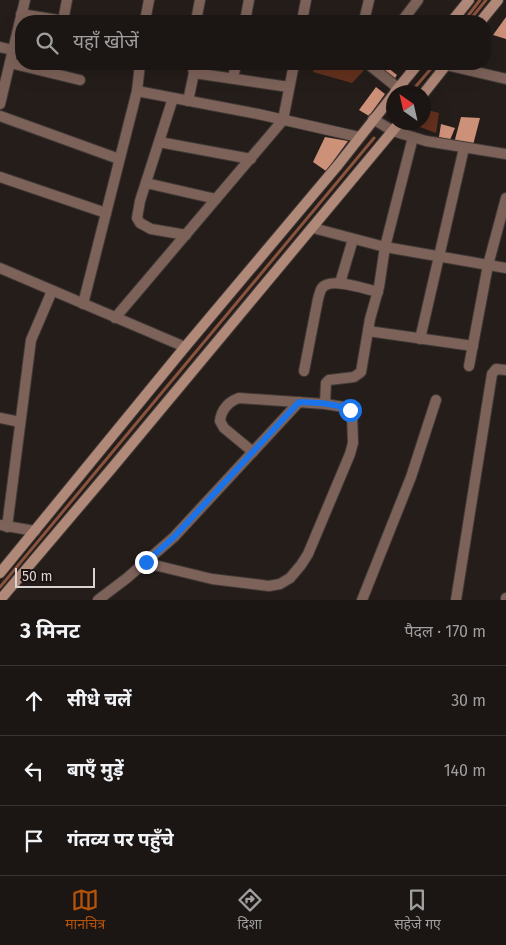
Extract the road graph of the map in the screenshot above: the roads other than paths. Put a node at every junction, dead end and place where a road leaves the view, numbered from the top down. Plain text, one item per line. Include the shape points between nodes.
1 (25, 0) edge
2 (67, 0) edge
3 (149, 0) edge
4 (200, 0) edge
5 (249, 0) edge
6 (306, 0) edge
7 (368, 0) edge
8 (418, 0) edge
9 (467, 0) edge
10 (498, 0) edge
11 (21, 14) joint
12 (27, 15) edge
13 (65, 15) edge
14 (146, 15) edge
15 (197, 15) edge
16 (246, 15) edge
17 (303, 15) edge
18 (365, 15) edge
19 (407, 15) edge
20 (456, 15) edge
21 (486, 15) edge
22 (15, 41) edge
23 (0, 47) edge
24 (13, 50) junction
25 (10, 63) junction
26 (15, 64) edge
27 (39, 70) edge
28 (139, 70) edge
29 (193, 70) edge
30 (201, 70) edge
31 (235, 70) edge
32 (293, 70) edge
33 (374, 70) edge
34 (413, 70) edge
35 (442, 70) edge
36 (471, 70) edge
37 (233, 78) junction
38 (506, 79) edge
39 (80, 80) dead end
40 (389, 85) edge
41 (402, 85) edge
42 (431, 85) edge
43 (290, 87) junction
44 (137, 91) junction
45 (1, 92) edge
46 (173, 98) junction
47 (188, 101) junction
48 (0, 104) edge
49 (386, 104) edge
50 (0, 116) edge
51 (373, 119) junction
52 (283, 120) junction
53 (393, 131) junction
54 (359, 137) junction
55 (413, 137) junction
56 (159, 142) junction
57 (464, 148) junction
58 (506, 154) edge
59 (120, 159) junction
60 (250, 159) junction
61 (0, 177) edge
62 (146, 183) junction
63 (506, 198) edge
64 (216, 199) junction
65 (106, 213) junction
66 (313, 228) junction
67 (186, 235) junction
68 (353, 239) junction
69 (385, 247) junction
70 (438, 257) junction
71 (488, 265) junction
72 (0, 268) edge
73 (506, 268) edge
74 (340, 283) junction
75 (52, 291) junction
76 (378, 292) junction
77 (83, 304) junction
78 (115, 318) junction
79 (368, 331) junction
80 (420, 339) junction
81 (473, 346) junction
82 (184, 347) junction
83 (470, 366) dead end
84 (304, 370) dead end
85 (506, 370) edge
86 (436, 400) dead end
87 (299, 402) junction
88 (325, 404) junction
89 (0, 418) edge
90 (20, 422) junction
91 (253, 452) junction
92 (4, 526) edge
93 (35, 531) junction
94 (146, 562) junction
95 (0, 573) edge
96 (0, 600) edge
97 (98, 600) edge
98 (362, 600) edge
99 (456, 600) edge

1 - 11 street
2 - 13 street
3 - 14 street
4 - 15 street
5 - 16 street
6 - 17 street
7 - 18 street
8 - 19 street
9 - 20 street
10 - 21 street
11 - 12 street
22 - 24 street
23 - 24 street
24 - 25 street
25 - 26 street
25 - 45 street
27 - 39 street
28 - 44 street
29 - 47 street
30 - 37 street
31 - 37 street
32 - 43 street
33 - 40 street
34 - 41 street
35 - 42 street
36 - 38 street
37 - 43 street
43 - 52 street
44 - 46 street
44 - 59 street
45 - 48 street
46 - 47 street
46 - 56 street
47 - 52 street
49 - 51 street
50 - 59 street
51 - 53 street
51 - 54 street
52 - 54 street
52 - 60 street
53 - 55 street
53 - 66 street
54 - 82 street
55 - 57 street
55 - 69 street
56 - 60 street
56 - 62 street
57 - 58 street
57 - 70 street
59 - 65 street
60 - 64 street
61 - 65 street
62 - 64 street
62 - 67 street via 137,218 140,223
63 - 71 street
64 - 67 street
65 - 77 street
66 - 68 street
66 - 96 street
67 - 78 street
68 - 69 street
68 - 74 street
69 - 70 street
69 - 76 street
70 - 71 street
70 - 80 street
71 - 73 street
71 - 81 street
72 - 75 street
74 - 76 street
74 - 84 street via 332,282 320,290
75 - 77 street
75 - 90 street via 31,340
76 - 79 street
77 - 78 street
78 - 82 street
79 - 80 street
79 - 88 street via 360,372 354,378 329,380
80 - 81 street
81 - 83 street
82 - 93 street
85 - 99 street via 496,369 492,374
86 - 98 street via 411,477
87 - 88 street
87 - 91 street
87 - 91 street via 239,398 226,407 220,414 224,428
88 - 94 street via 350,410 353,442 308,554 290,578 269,586 212,580
89 - 90 street
90 - 92 street
91 - 94 street via 174,537
92 - 93 street
93 - 95 street
94 - 97 street

